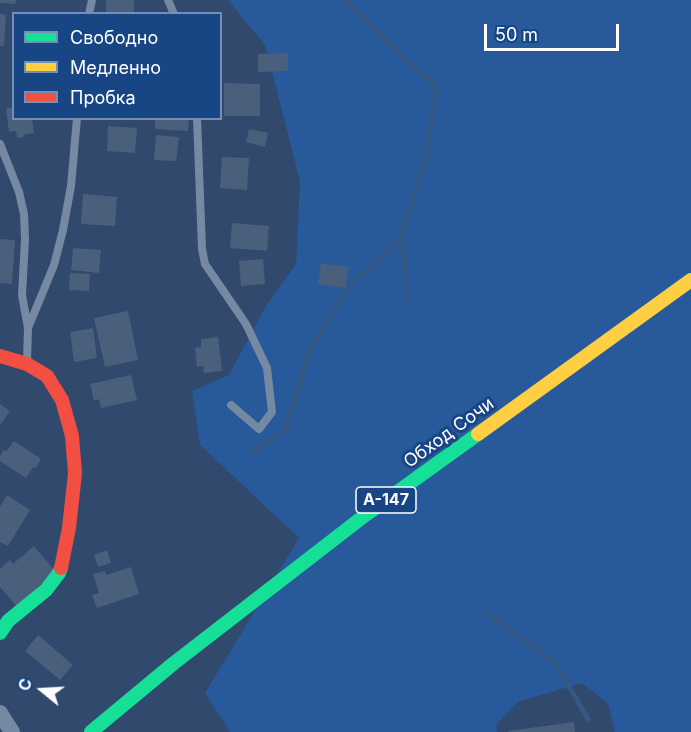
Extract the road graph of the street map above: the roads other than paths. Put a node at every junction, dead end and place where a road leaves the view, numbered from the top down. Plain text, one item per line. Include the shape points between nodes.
1 (77, 120) edge
2 (197, 120) edge
3 (0, 144) edge
4 (691, 280) edge
5 (28, 328) junction
6 (0, 356) edge
7 (27, 364) junction
8 (231, 405) dead end
9 (0, 633) edge
10 (0, 712) edge
11 (12, 732) edge
12 (91, 732) edge

1 - 5 lane via 63,230 54,265
2 - 8 lane via 205,264 246,324 267,368 272,412 259,429
3 - 5 lane via 24,214 22,295
4 - 12 main road, Обход Сочи / А-147 via 364,516
5 - 7 lane
6 - 7 main road
7 - 9 main road via 47,376 62,400 72,436 75,473 69,528 58,573 46,590 8,621
10 - 11 street

